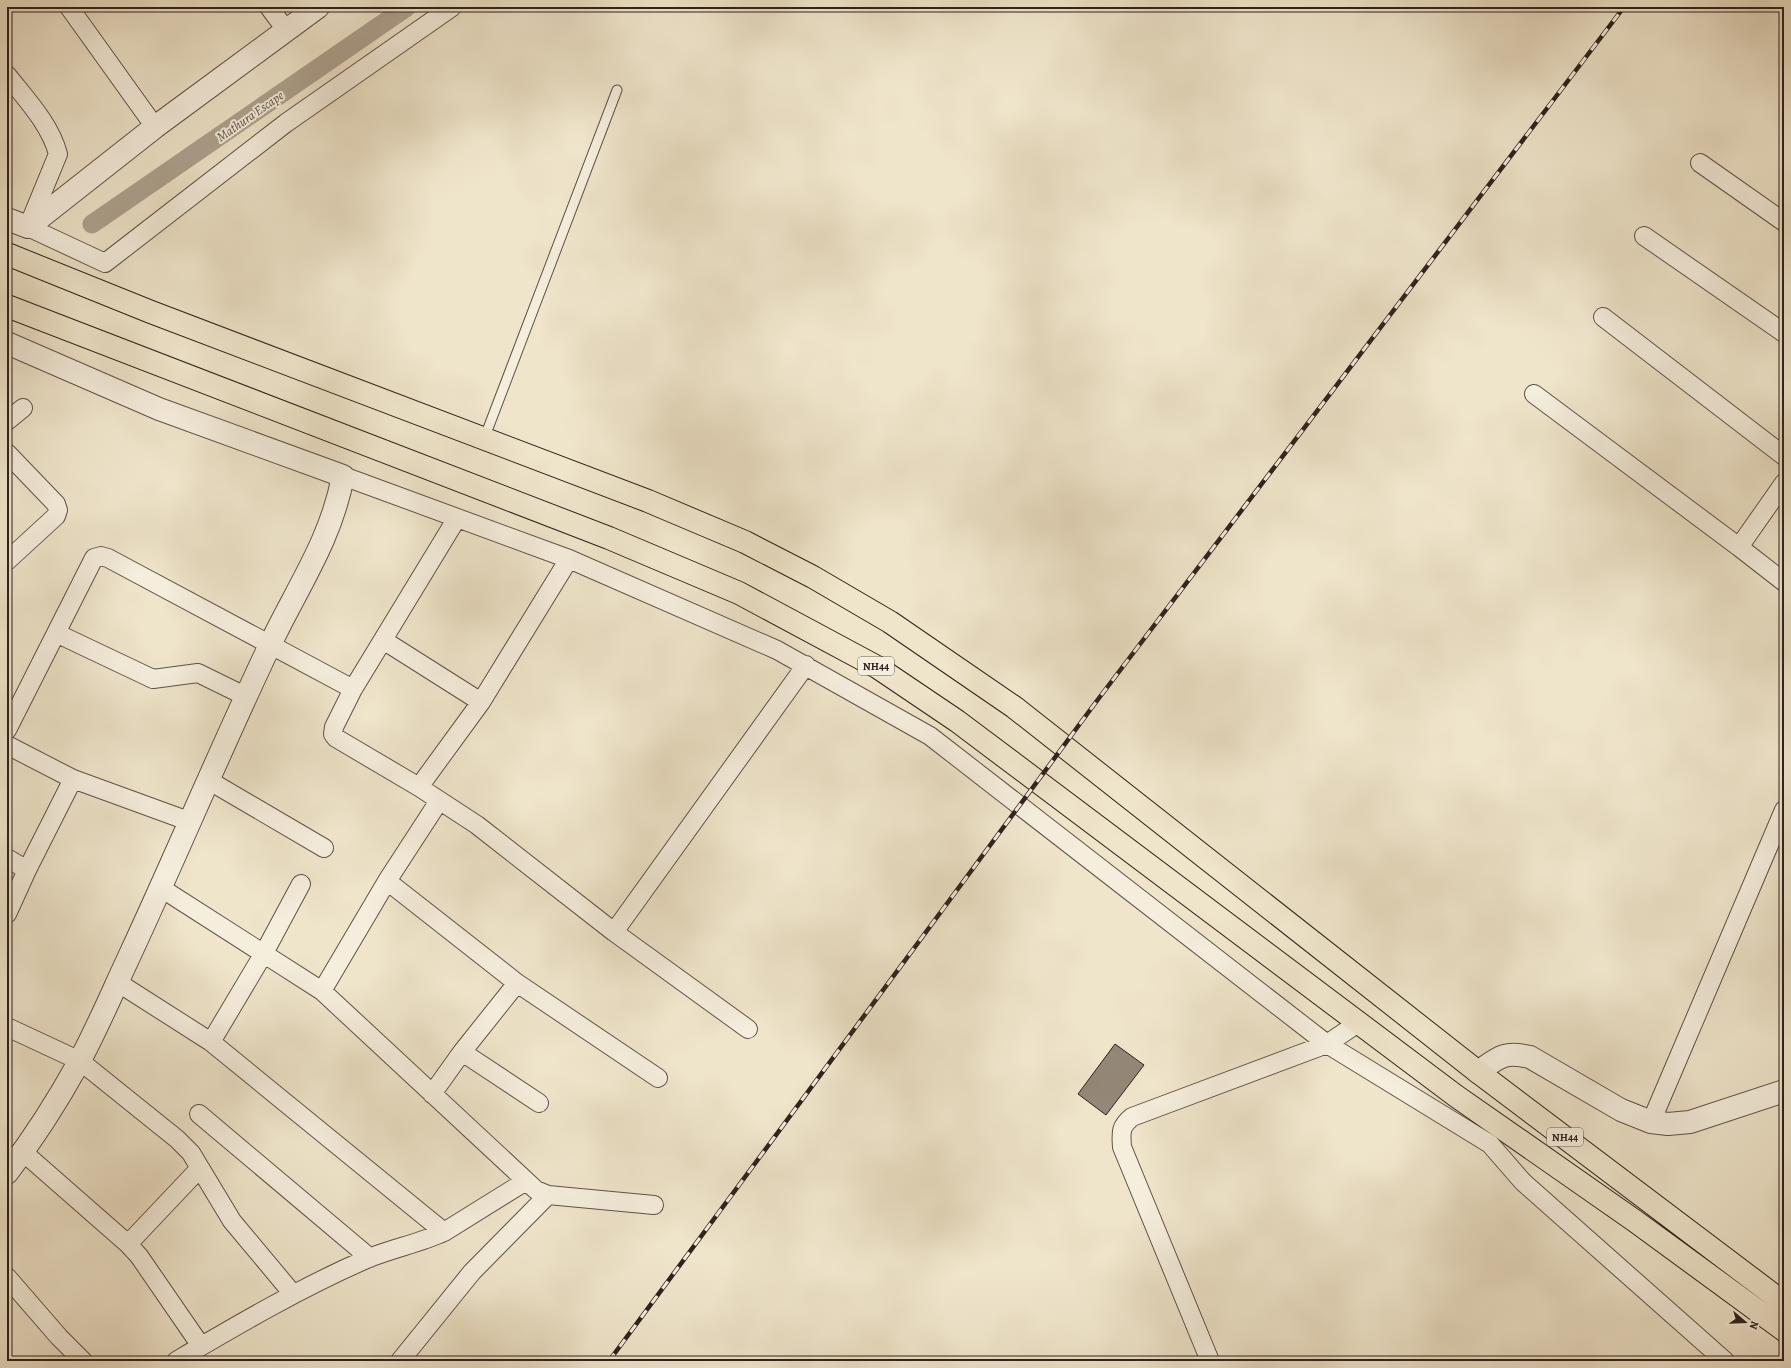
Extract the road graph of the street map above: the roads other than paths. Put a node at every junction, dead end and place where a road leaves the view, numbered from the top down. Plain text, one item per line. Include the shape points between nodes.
1 (69, 7) edge
2 (269, 7) edge
3 (318, 7) edge
4 (452, 7) edge
5 (286, 30) junction
6 (7, 75) edge
7 (617, 90) dead end
8 (155, 127) junction
9 (1700, 163) dead end
10 (7, 219) edge
11 (1784, 222) edge
12 (28, 227) junction
13 (1644, 236) dead end
14 (7, 254) edge
15 (7, 306) edge
16 (1604, 317) dead end
17 (1784, 333) edge
18 (7, 343) edge
19 (1534, 394) dead end
20 (23, 408) dead end
21 (7, 421) edge
22 (484, 439) junction
23 (7, 453) edge
24 (1784, 456) edge
25 (343, 476) junction
26 (1784, 484) edge
27 (457, 518) junction
28 (1739, 548) junction
29 (569, 559) junction
30 (7, 561) edge
31 (1784, 582) edge
32 (56, 633) junction
33 (383, 640) junction
34 (269, 646) junction
35 (806, 666) junction
36 (353, 689) junction
37 (247, 697) junction
38 (481, 702) junction
39 (7, 730) edge
40 (7, 745) edge
41 (73, 779) junction
42 (208, 780) junction
43 (419, 787) junction
44 (439, 800) junction
45 (1784, 810) edge
46 (190, 822) junction
47 (324, 848) dead end
48 (7, 858) edge
49 (27, 870) junction
50 (387, 881) junction
51 (301, 884) dead end
52 (162, 888) junction
53 (7, 914) edge
54 (614, 932) junction
55 (264, 953) junction
56 (117, 982) junction
57 (517, 983) junction
58 (322, 991) junction
59 (1358, 1022) junction
60 (7, 1027) edge
61 (748, 1029) dead end
62 (211, 1042) junction
63 (1327, 1044) junction
64 (462, 1052) junction
65 (80, 1061) junction
66 (1478, 1072) junction
67 (658, 1078) dead end
68 (1784, 1091) edge
69 (432, 1094) junction
70 (539, 1103) dead end
71 (199, 1114) dead end
72 (1651, 1122) junction
73 (23, 1152) junction
74 (200, 1169) junction
75 (7, 1173) edge
76 (526, 1181) junction
77 (548, 1195) junction
78 (654, 1205) dead end
79 (444, 1232) junction
80 (128, 1244) junction
81 (370, 1258) junction
82 (7, 1277) edge
83 (293, 1294) junction
84 (1784, 1303) edge
85 (1784, 1330) edge
86 (201, 1346) junction
87 (83, 1361) edge
88 (176, 1361) edge
89 (400, 1361) edge
90 (1210, 1361) edge
91 (1725, 1361) edge

1 - 8 street
2 - 5 street
3 - 5 street
4 - 12 street via 286,123 104,263
5 - 8 street
6 - 12 street via 38,114 55,143 58,154
7 - 22 lane
8 - 12 street
9 - 11 street
10 - 12 street
13 - 17 street
14 - 22 highway, NH44 via 151,312
15 - 59 highway, NH44 via 609,538 740,593 779,613 877,667 957,721
16 - 24 street
18 - 25 street via 159,409
19 - 28 street
20 - 21 street
22 - 66 highway, NH44 via 648,501 744,542 813,577 890,622 1014,707
23 - 30 street via 56,504 58,510 56,516
25 - 27 street
25 - 34 street via 335,509 316,559
26 - 28 street
27 - 29 street
27 - 33 street
28 - 31 street
29 - 35 street via 777,650
29 - 38 street
32 - 34 street via 94,558 101,556
32 - 37 street via 153,679 198,673
32 - 39 street
33 - 36 street
33 - 38 street
34 - 36 street
34 - 37 street
35 - 54 street
35 - 63 street via 930,736
36 - 43 street via 333,734
37 - 42 street
38 - 43 street
40 - 41 street
41 - 46 street
41 - 49 street
42 - 46 street
42 - 47 street
43 - 44 street
44 - 50 street
44 - 54 street via 478,825
45 - 72 street
46 - 52 street
48 - 49 street
49 - 53 street
50 - 57 street
50 - 58 street
51 - 55 street
52 - 55 street
52 - 56 street
54 - 61 street
55 - 58 street
55 - 62 street
56 - 62 street
56 - 65 street
57 - 64 street
57 - 67 street
58 - 69 street
59 - 63 street
59 - 85 highway, NH44 via 1456,1096 1635,1221
60 - 65 street
62 - 79 street
63 - 90 street via 1132,1117 1124,1124 1121,1134 1122,1147
63 - 91 street via 1490,1144 1523,1182
64 - 69 street
64 - 70 street
65 - 73 street
65 - 74 street via 177,1139 191,1153
66 - 72 street via 1499,1056 1514,1054 1530,1057 1621,1110
66 - 84 highway, NH44
68 - 72 street via 1690,1122
69 - 76 street
71 - 81 street
73 - 75 street
73 - 80 street
74 - 80 street
74 - 83 street via 232,1221
76 - 77 street via 536,1190
76 - 79 street
77 - 78 street
77 - 89 street via 472,1272
79 - 81 street
80 - 86 street
81 - 83 street
82 - 87 street via 54,1332
83 - 86 street
86 - 88 street

